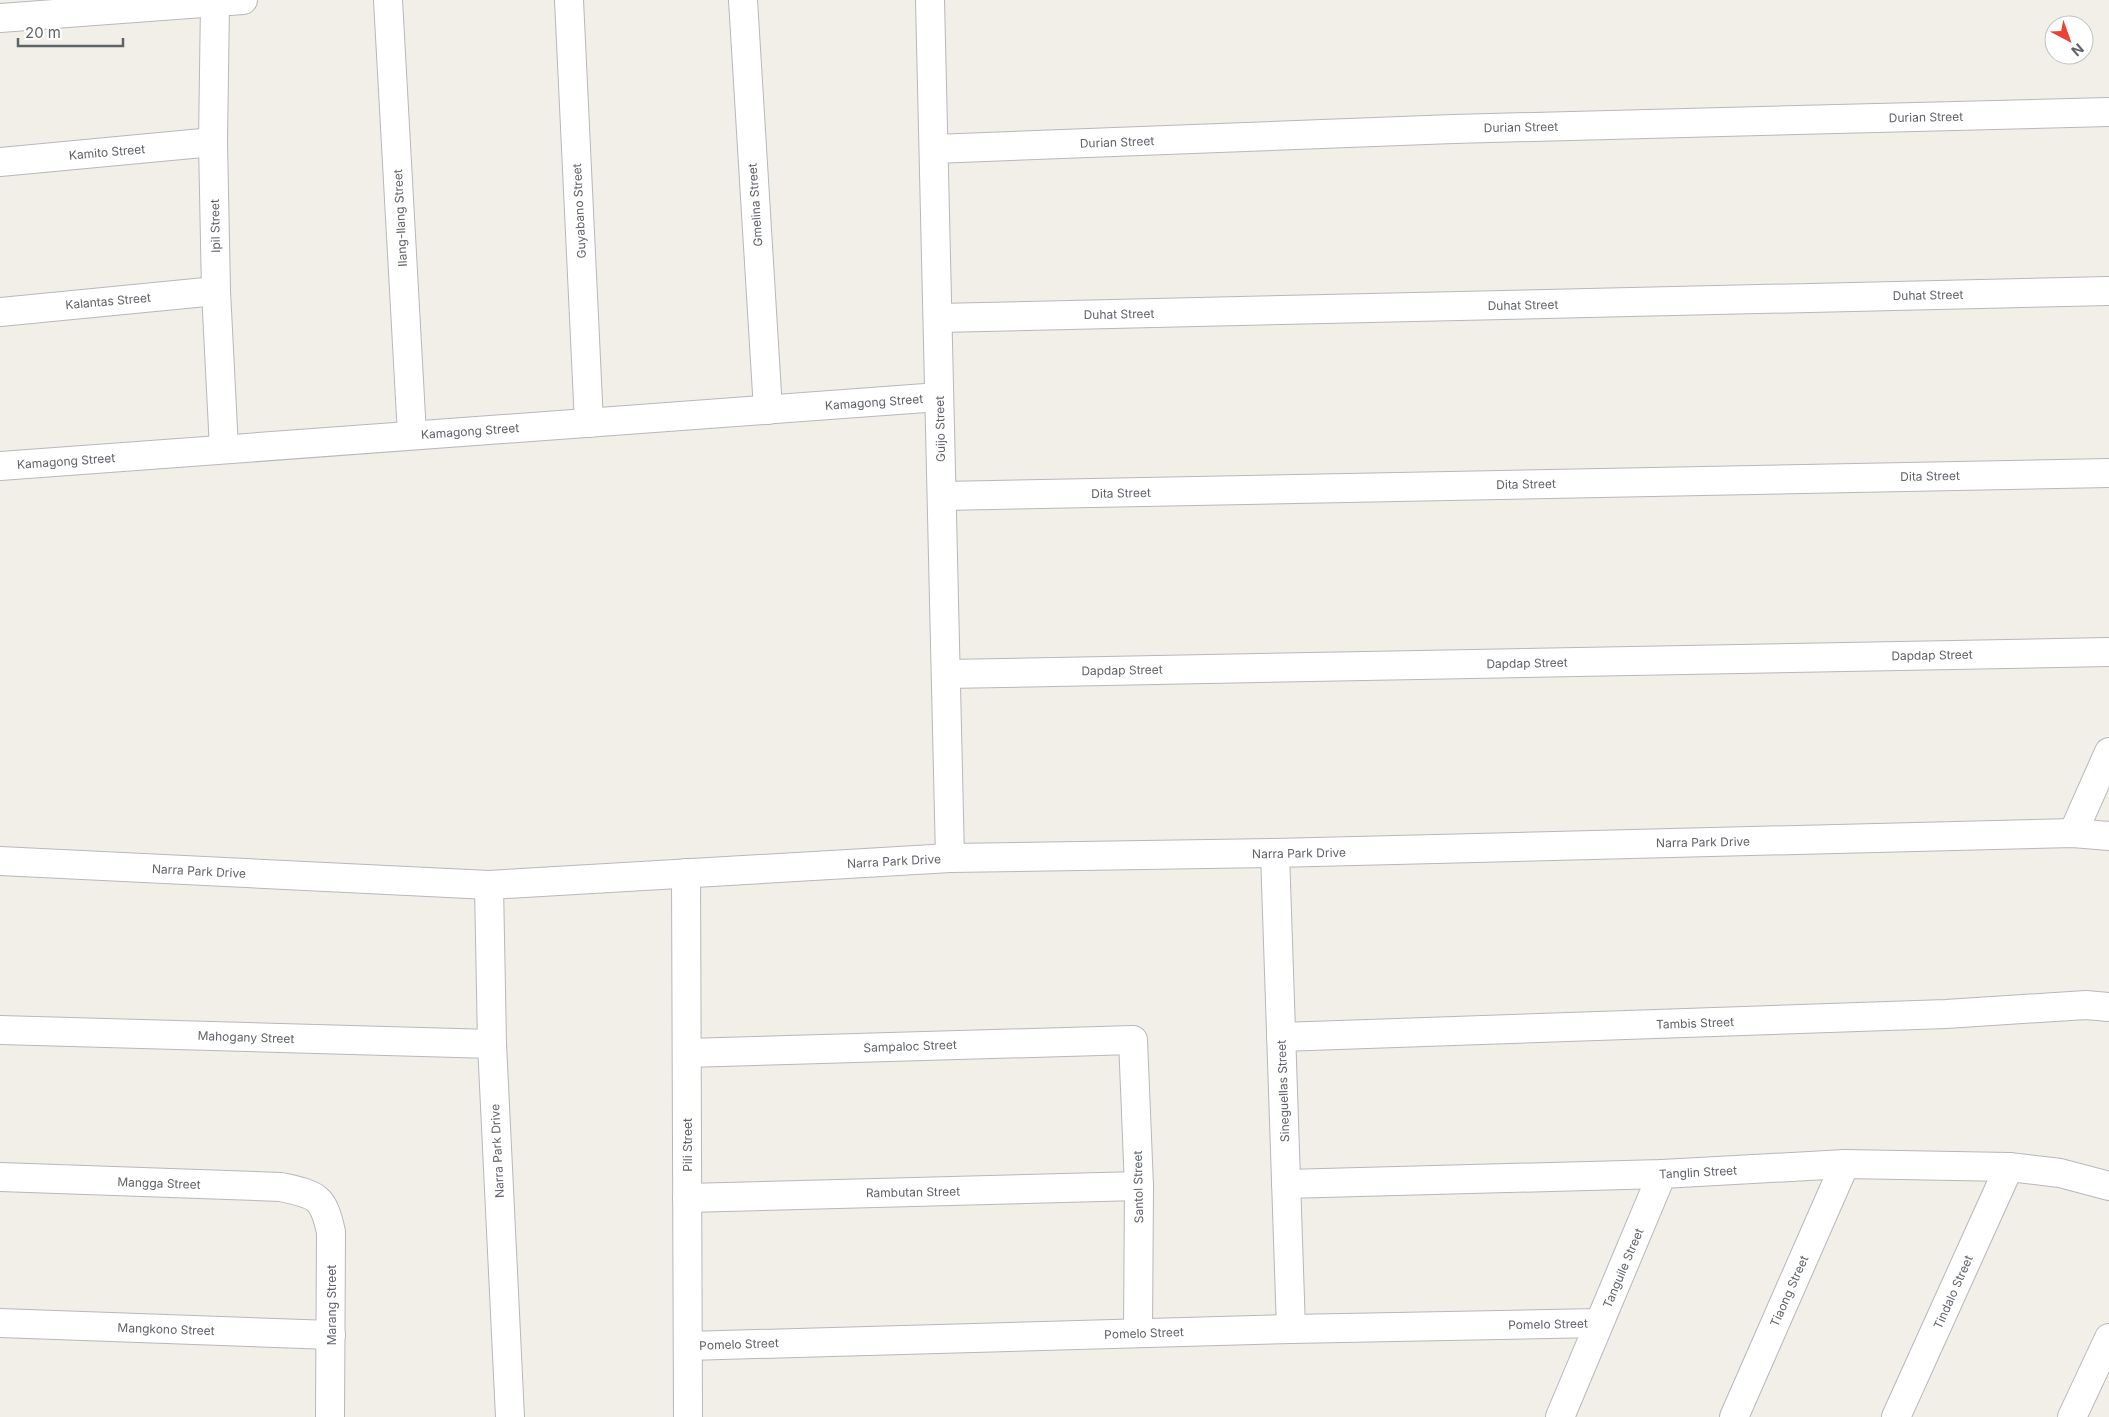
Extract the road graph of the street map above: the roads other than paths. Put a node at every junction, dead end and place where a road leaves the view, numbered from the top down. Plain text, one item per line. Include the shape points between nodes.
1 (243, 0) edge
2 (388, 0) edge
3 (569, 0) edge
4 (743, 0) edge
5 (930, 0) edge
6 (215, 3) junction
7 (0, 18) edge
8 (2109, 112) edge
9 (213, 142) junction
10 (934, 149) junction
11 (0, 162) edge
12 (216, 291) junction
13 (2109, 291) edge
14 (0, 312) edge
15 (938, 318) junction
16 (940, 397) junction
17 (768, 410) junction
18 (588, 423) junction
19 (412, 435) junction
20 (224, 449) junction
21 (0, 466) edge
22 (2109, 473) edge
23 (942, 496) junction
24 (2109, 652) edge
25 (946, 674) junction
26 (2109, 752) edge
27 (2073, 833) junction
28 (2109, 836) edge
29 (1276, 853) junction
30 (950, 858) junction
31 (0, 861) edge
32 (686, 873) junction
33 (489, 885) junction
34 (2109, 1006) edge
35 (0, 1030) edge
36 (1281, 1037) junction
37 (1133, 1040) joint
38 (492, 1044) junction
39 (687, 1053) junction
40 (1845, 1164) junction
41 (2009, 1167) junction
42 (1662, 1174) junction
43 (0, 1177) edge
44 (1286, 1184) junction
45 (1139, 1186) junction
46 (2109, 1186) edge
47 (316, 1197) joint
48 (687, 1198) junction
49 (0, 1323) edge
50 (1599, 1323) junction
51 (1291, 1328) junction
52 (1138, 1333) junction
53 (331, 1335) junction
54 (2109, 1338) edge
55 (688, 1346) junction
56 (330, 1417) edge
57 (510, 1417) edge
58 (688, 1417) edge
59 (1560, 1417) edge
60 (1734, 1417) edge
61 (1896, 1417) edge
62 (2072, 1417) edge

1 - 6 street
2 - 19 street, Ilang-Ilang Street
3 - 18 street, Guyabano Street
4 - 17 street, Gmelina Street
5 - 10 street, Guijo Street
6 - 7 street
6 - 9 street, Ipil Street
8 - 10 street, Durian Street via 1453,129
9 - 11 street, Kamito Street
9 - 12 street, Ipil Street
10 - 15 street, Guijo Street
12 - 14 street, Kalantas Street
12 - 20 street, Ipil Street
13 - 15 street, Duhat Street
15 - 16 street, Guijo Street
16 - 17 street, Kamagong Street
16 - 23 street, Guijo Street
17 - 18 street, Kamagong Street
18 - 19 street, Kamagong Street
19 - 20 street, Kamagong Street
20 - 21 street, Kamagong Street
22 - 23 street, Dita Street
23 - 25 street, Guijo Street
24 - 25 street, Dapdap Street
25 - 30 street, Guijo Street
26 - 27 street
27 - 28 street, Narra Park Drive
27 - 29 street, Narra Park Drive
29 - 30 street, Narra Park Drive
29 - 36 street, Sineguellas Street
30 - 32 street, Narra Park Drive
31 - 33 street, Narra Park Drive
32 - 33 street, Narra Park Drive
32 - 39 street, Pili Street
33 - 38 street, Narra Park Drive
34 - 36 street, Tambis Street
35 - 38 street, Mahogany Street
36 - 44 street, Sineguellas Street
37 - 39 street, Sampaloc Street
37 - 45 street, Santol Street
38 - 57 street, Narra Park Drive
39 - 48 street, Pili Street
40 - 41 street, Tanglin Street
40 - 42 street, Tanglin Street
40 - 60 street, Tiaong Street
41 - 46 street, Tanglin Street via 2060,1173
41 - 61 street, Tindalo Street
42 - 44 street, Tanglin Street
42 - 50 street, Tanguile Street
43 - 47 street, Mangga Street via 281,1187
44 - 51 street, Sineguellas Street
45 - 48 street, Rambutan Street
45 - 52 street, Santol Street
47 - 53 street, Marang Street via 327,1212 331,1232
48 - 55 street, Pili Street
49 - 53 street, Mangkono Street
50 - 51 street, Pomelo Street
50 - 59 street, Tanguile Street
51 - 52 street, Pomelo Street
52 - 55 street, Pomelo Street
53 - 56 street, Marang Street
54 - 62 street
55 - 58 street, Pili Street

